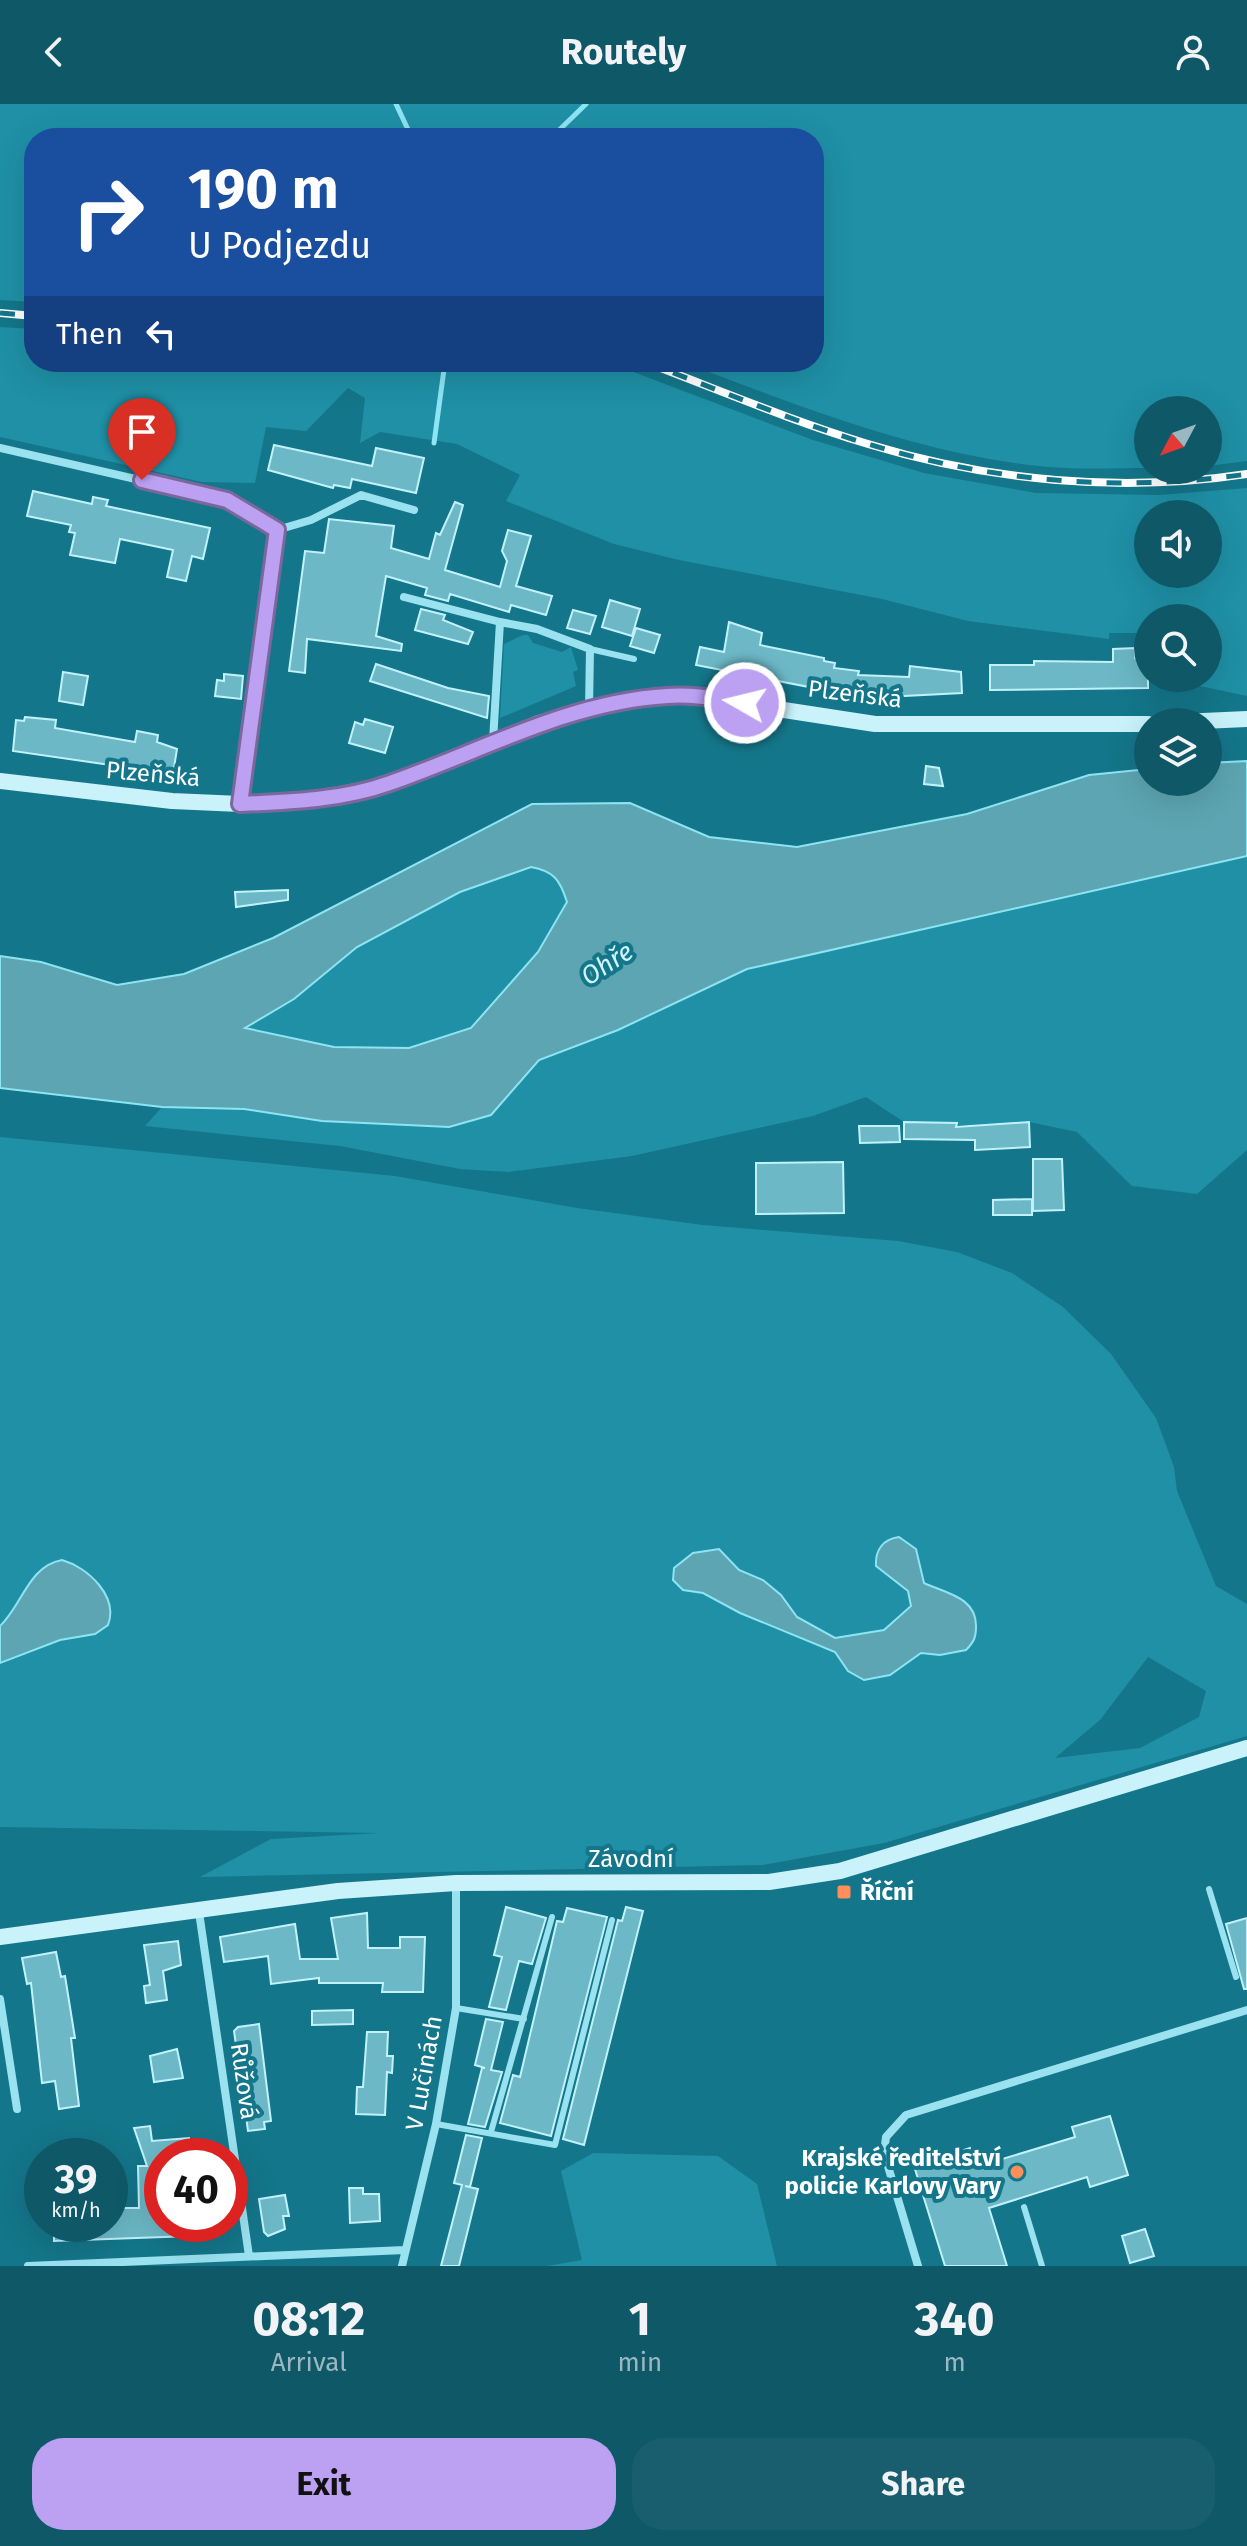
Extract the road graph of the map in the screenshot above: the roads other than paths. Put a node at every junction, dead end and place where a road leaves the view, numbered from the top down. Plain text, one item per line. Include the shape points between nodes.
1 (0, 448) edge
2 (414, 510) dead end
3 (277, 530) junction
4 (404, 597) dead end
5 (500, 622) junction
6 (590, 649) junction
7 (634, 659) dead end
8 (589, 709) junction
9 (1247, 719) edge
10 (1222, 720) edge
11 (1134, 724) edge
12 (493, 741) junction
13 (0, 781) edge
14 (240, 804) junction
15 (1247, 1748) edge
16 (456, 1883) junction
17 (1209, 1889) dead end
18 (199, 1912) junction
19 (552, 1917) dead end
20 (612, 1920) dead end
21 (0, 1937) edge
22 (1236, 1977) dead end
23 (0, 1999) edge
24 (456, 2008) junction
25 (1247, 2010) edge
26 (524, 2019) junction
27 (17, 2109) dead end
28 (436, 2124) junction
29 (491, 2132) junction
30 (1024, 2207) dead end
31 (405, 2250) junction
32 (249, 2256) junction
33 (28, 2266) edge
34 (402, 2266) edge
35 (918, 2266) edge
36 (1042, 2266) edge

1 - 3 street via 227,500
2 - 3 street via 361,495
3 - 14 street
4 - 5 street
5 - 6 street
5 - 12 street
6 - 7 lane
6 - 8 street
8 - 11 street, Plzeňská via 684,695 875,724
8 - 12 street, Plzeňská
9 - 10 street
12 - 14 street, Plzeňská via 388,784 328,797
13 - 14 street, Plzeňská
15 - 16 street, Závodní via 840,1871 769,1882
16 - 18 street, Závodní via 338,1891
16 - 24 street, V Lučinách
17 - 22 lane
18 - 21 street, Závodní
18 - 32 street, Růžová
19 - 26 lane
20 - 29 lane via 555,2145
23 - 27 street
24 - 26 lane
24 - 28 street, V Lučinách
25 - 35 street via 906,2115 886,2137 884,2153
26 - 29 lane
28 - 29 lane
28 - 31 street, V Lučinách
30 - 36 lane
31 - 32 street
31 - 34 street, V Lučinách
32 - 33 street

